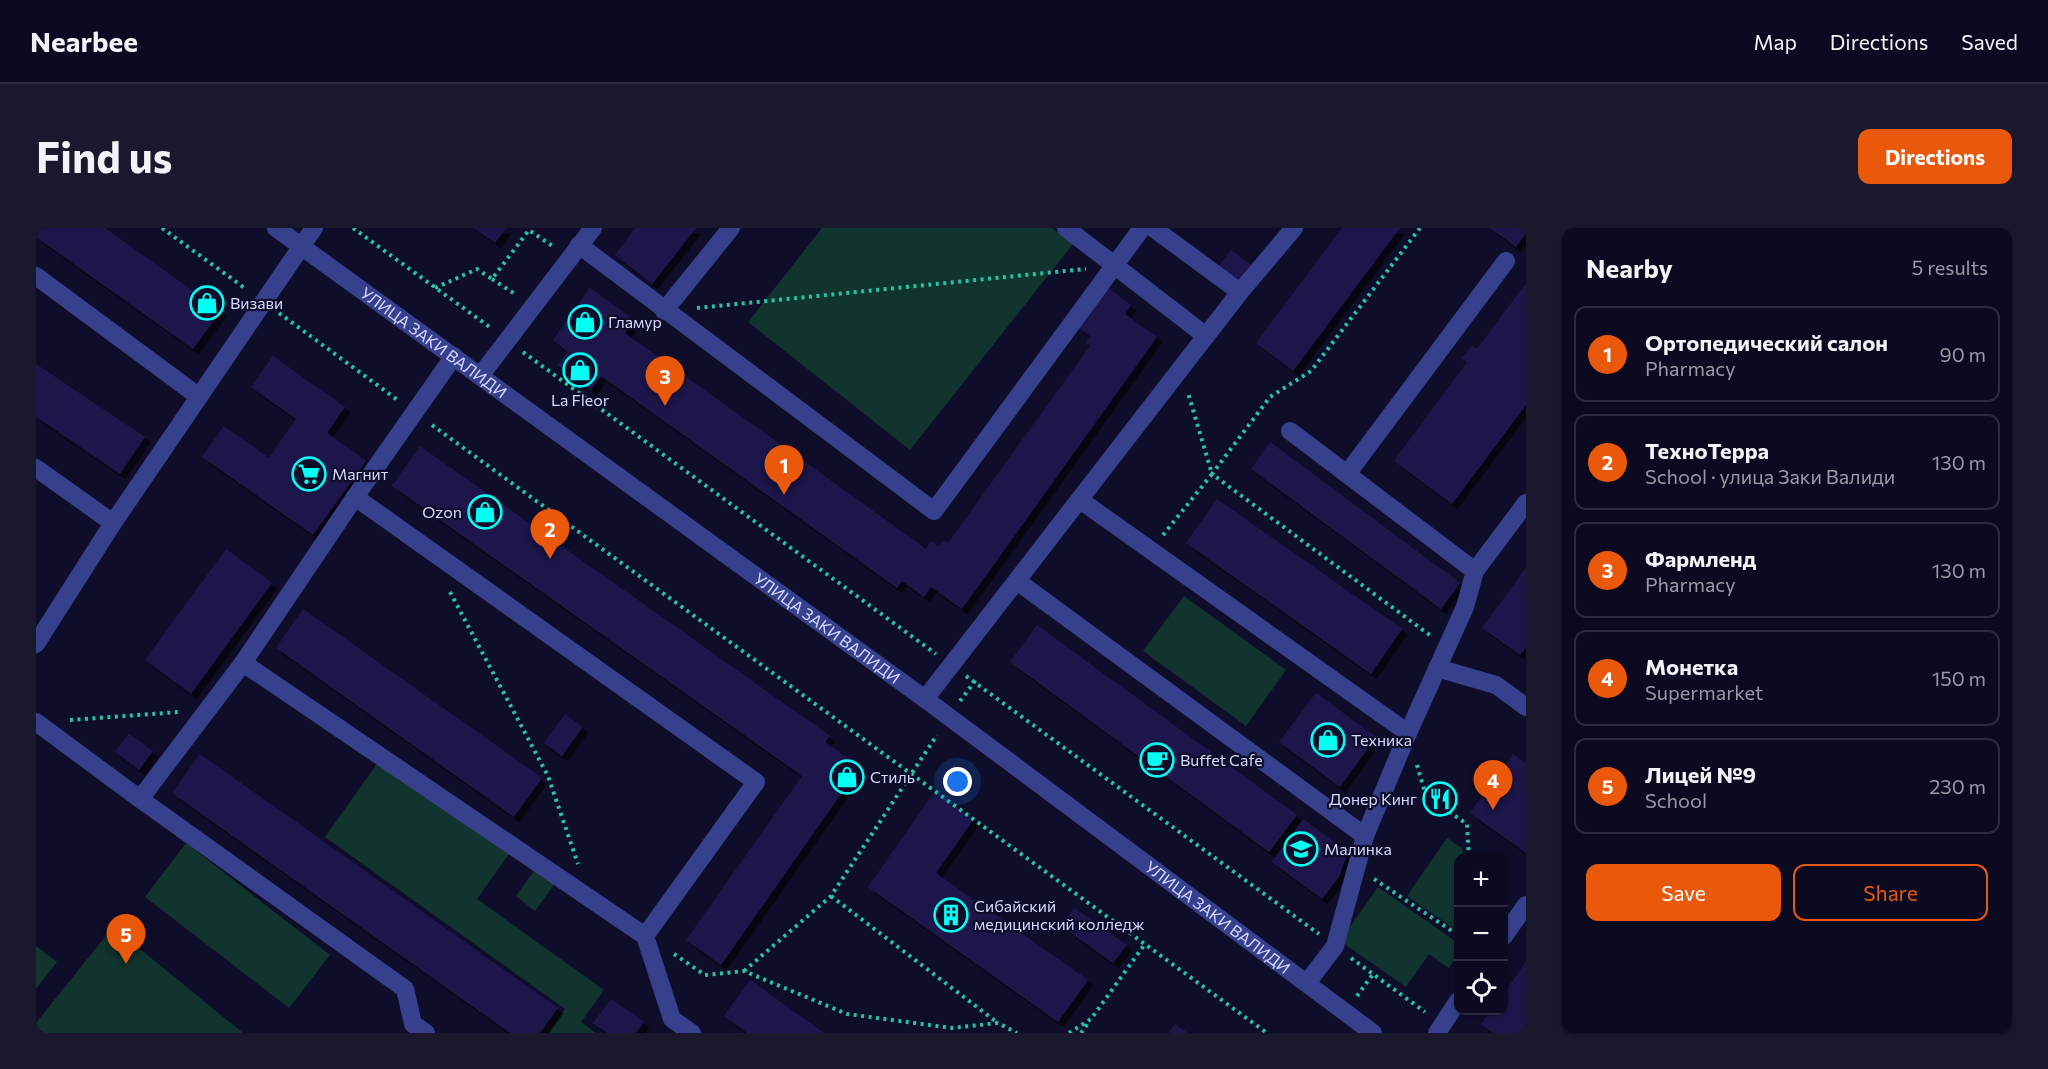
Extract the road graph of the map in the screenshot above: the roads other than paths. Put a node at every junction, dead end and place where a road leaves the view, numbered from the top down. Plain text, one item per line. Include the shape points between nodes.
1 (276, 228) edge
2 (314, 228) edge
3 (592, 228) edge
4 (731, 228) edge
5 (1066, 228) edge
6 (1142, 228) edge
7 (1153, 228) edge
8 (1294, 228) edge
9 (301, 245) junction
10 (574, 251) junction
11 (1506, 261) dead end
12 (1114, 266) junction
13 (36, 276) edge
14 (1240, 292) junction
15 (664, 311) junction
16 (1206, 336) junction
17 (454, 356) junction
18 (480, 376) junction
19 (198, 396) junction
20 (1290, 431) dead end
21 (36, 468) edge
22 (1347, 474) junction
23 (355, 497) junction
24 (1080, 500) junction
25 (1526, 503) edge
26 (113, 523) junction
27 (1475, 572) junction
28 (1017, 581) junction
29 (36, 644) edge
30 (243, 663) junction
31 (1437, 668) junction
32 (925, 699) junction
33 (1526, 707) edge
34 (36, 722) edge
35 (1408, 733) junction
36 (140, 799) junction
37 (1365, 836) junction
38 (1526, 905) edge
39 (1508, 929) edge
40 (645, 936) junction
41 (1307, 983) junction
42 (1454, 1007) edge
43 (1440, 1029) edge
44 (426, 1033) edge
45 (692, 1033) edge
46 (1372, 1033) edge

1 - 9 street, УЛИЦА ЗАКИ ВАЛИДИ
2 - 9 street
3 - 10 street
4 - 15 street
5 - 12 street
6 - 12 street
7 - 14 street
8 - 14 street
9 - 17 street, УЛИЦА ЗАКИ ВАЛИДИ
9 - 19 street
10 - 15 street
10 - 18 street
11 - 22 street
12 - 15 street via 934,511
12 - 16 street
13 - 19 street
14 - 16 street
16 - 24 street
17 - 18 street, УЛИЦА ЗАКИ ВАЛИДИ
17 - 23 street
18 - 32 street, УЛИЦА ЗАКИ ВАЛИДИ
19 - 26 street
20 - 22 street
21 - 26 street
22 - 27 street
23 - 30 street
23 - 40 street via 756,782
24 - 28 street
24 - 35 street
25 - 27 street
26 - 29 street
27 - 31 street via 1465,607
28 - 32 street
28 - 37 street
30 - 36 street
30 - 40 street
31 - 33 street via 1496,685
31 - 35 street
32 - 41 street, УЛИЦА ЗАКИ ВАЛИДИ
34 - 36 street
35 - 37 street
36 - 44 street via 405,989 413,1024
37 - 41 street via 1335,946
38 - 39 street
40 - 45 street via 672,1019
41 - 46 street, УЛИЦА ЗАКИ ВАЛИДИ
42 - 43 street

